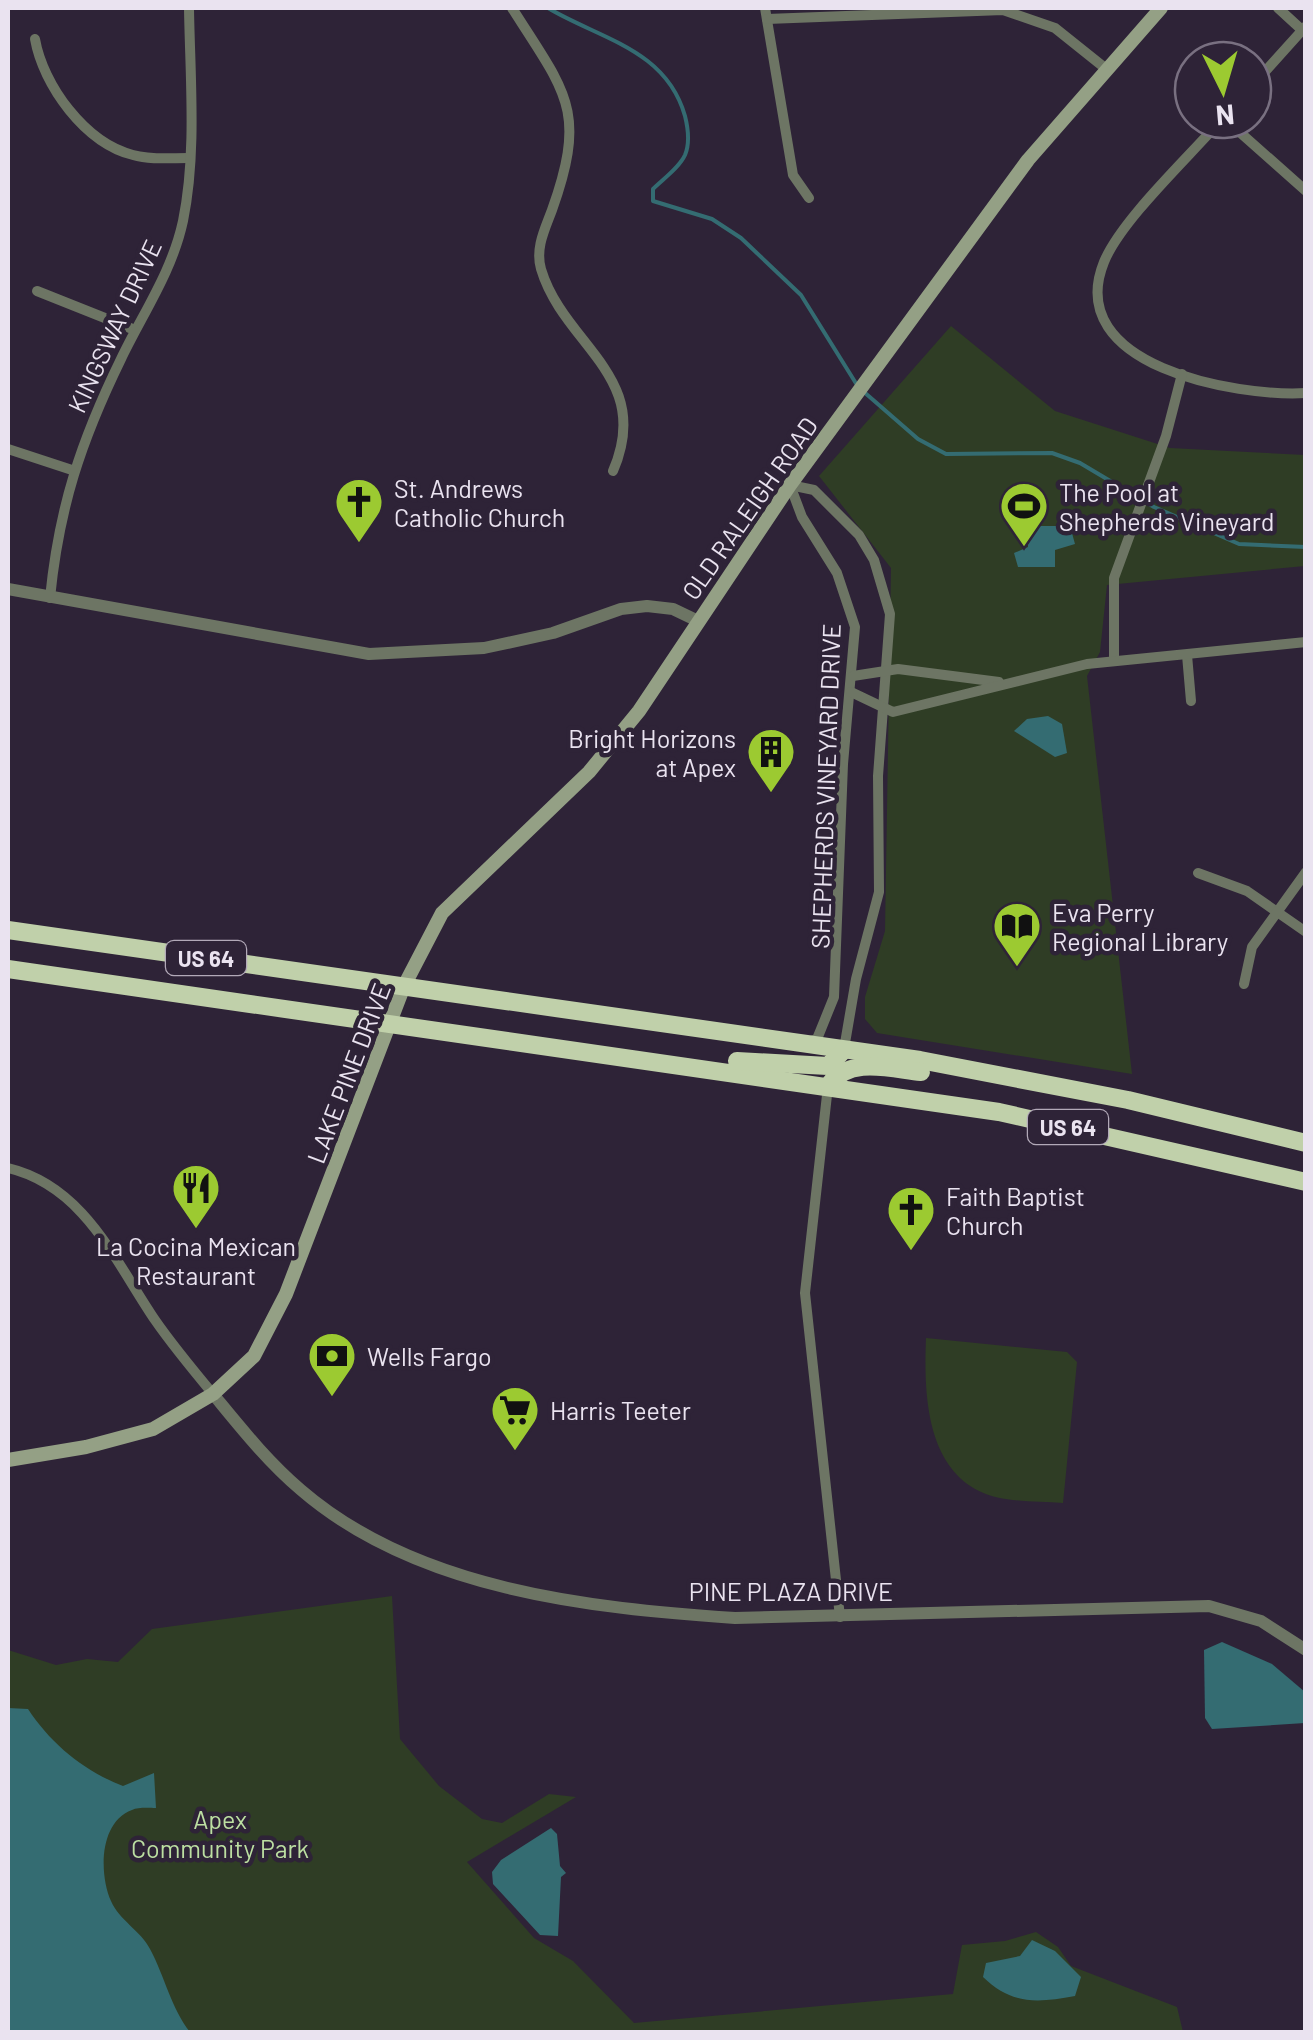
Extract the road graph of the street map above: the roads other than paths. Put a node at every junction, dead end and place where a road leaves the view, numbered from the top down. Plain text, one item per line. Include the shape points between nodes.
1 (189, 8) edge
2 (204, 8) edge
3 (512, 8) edge
4 (1161, 8) edge
5 (1278, 8) edge
6 (766, 14) edge
7 (1304, 28) edge
8 (35, 40) dead end
9 (1273, 63) edge
10 (1105, 68) junction
11 (1206, 140) edge
12 (1247, 140) edge
13 (188, 158) junction
14 (1306, 191) edge
15 (810, 198) dead end
16 (37, 291) dead end
17 (135, 330) junction
18 (1182, 374) junction
19 (1306, 393) edge
20 (8, 449) edge
21 (72, 470) junction
22 (614, 471) dead end
23 (790, 486) junction
24 (8, 590) edge
25 (50, 598) junction
26 (698, 621) junction
27 (1306, 642) edge
28 (1187, 656) junction
29 (1114, 660) junction
30 (888, 669) junction
31 (853, 676) junction
32 (1006, 683) junction
33 (851, 692) junction
34 (1191, 701) dead end
35 (884, 708) junction
36 (1306, 872) edge
37 (1198, 873) dead end
38 (1277, 911) junction
39 (8, 930) edge
40 (1306, 932) edge
41 (8, 969) edge
42 (1244, 984) dead end
43 (404, 986) junction
44 (392, 1022) junction
45 (802, 1043) junction
46 (844, 1050) junction
47 (682, 1064) junction
48 (1027, 1082) junction
49 (828, 1085) junction
50 (1306, 1144) edge
51 (8, 1168) edge
52 (1306, 1182) edge
53 (213, 1394) junction
54 (8, 1460) edge
55 (840, 1617) junction
56 (1306, 1650) edge

1 - 2 street
1 - 13 street, KINGSWAY DRIVE
3 - 22 street via 554,73 570,114 569,160 539,260 547,285 604,364 618,395 626,431
4 - 10 main road, OLD RALEIGH ROAD
5 - 7 street
6 - 10 street via 1003,10 1055,28
6 - 15 street via 794,175
7 - 9 street
8 - 13 street via 44,74 94,134 132,155
10 - 23 main road, OLD RALEIGH ROAD via 1028,160
11 - 18 street via 1111,249 1100,277 1102,317 1117,341 1141,359
12 - 14 street
13 - 17 street, KINGSWAY DRIVE via 176,243
16 - 17 street
17 - 21 street, KINGSWAY DRIVE
18 - 19 street via 1259,391
18 - 29 street via 1114,578
20 - 21 street
21 - 25 street, KINGSWAY DRIVE
23 - 26 main road, OLD RALEIGH ROAD
23 - 30 street, SHEPHERDS VINEYARD DRIVE via 826,499 866,544 890,614
23 - 31 street, SHEPHERDS VINEYARD DRIVE via 852,610
24 - 25 street, OLD RALEIGH ROAD
25 - 26 street, OLD RALEIGH ROAD via 369,654 484,648 621,608 674,609
26 - 43 main road, LAKE PINE DRIVE via 640,711 590,772 442,912
27 - 28 street
28 - 29 street
28 - 34 street
29 - 32 street
30 - 31 street
30 - 32 street
30 - 35 street, SHEPHERDS VINEYARD DRIVE
31 - 33 street, SHEPHERDS VINEYARD DRIVE
32 - 35 street via 954,700
33 - 35 street
33 - 45 street, SHEPHERDS VINEYARD DRIVE via 834,996 824,1029
35 - 46 street, SHEPHERDS VINEYARD DRIVE via 879,892
36 - 38 street
37 - 38 street via 1247,891
38 - 40 street
38 - 42 street via 1252,947
39 - 43 highway, US 64
41 - 44 highway, US 64
43 - 44 main road, LAKE PINE DRIVE
43 - 45 highway, US 64
44 - 47 highway, US 64
44 - 53 main road, LAKE PINE DRIVE via 269,1333
45 - 46 highway, US 64
46 - 47 highway via 828,1066 810,1068 701,1057
46 - 48 highway, US 64
47 - 49 highway, US 64
48 - 49 highway via 854,1067
48 - 50 highway, US 64
49 - 52 highway, US 64 via 999,1112
49 - 55 street via 804,1293
51 - 53 street via 43,1182 84,1214
53 - 54 main road, LAKE PINE DRIVE via 144,1432
53 - 55 street, PINE PLAZA DRIVE via 260,1452 316,1502 440,1568 659,1612
55 - 56 street, PINE PLAZA DRIVE via 1209,1606 1261,1621

